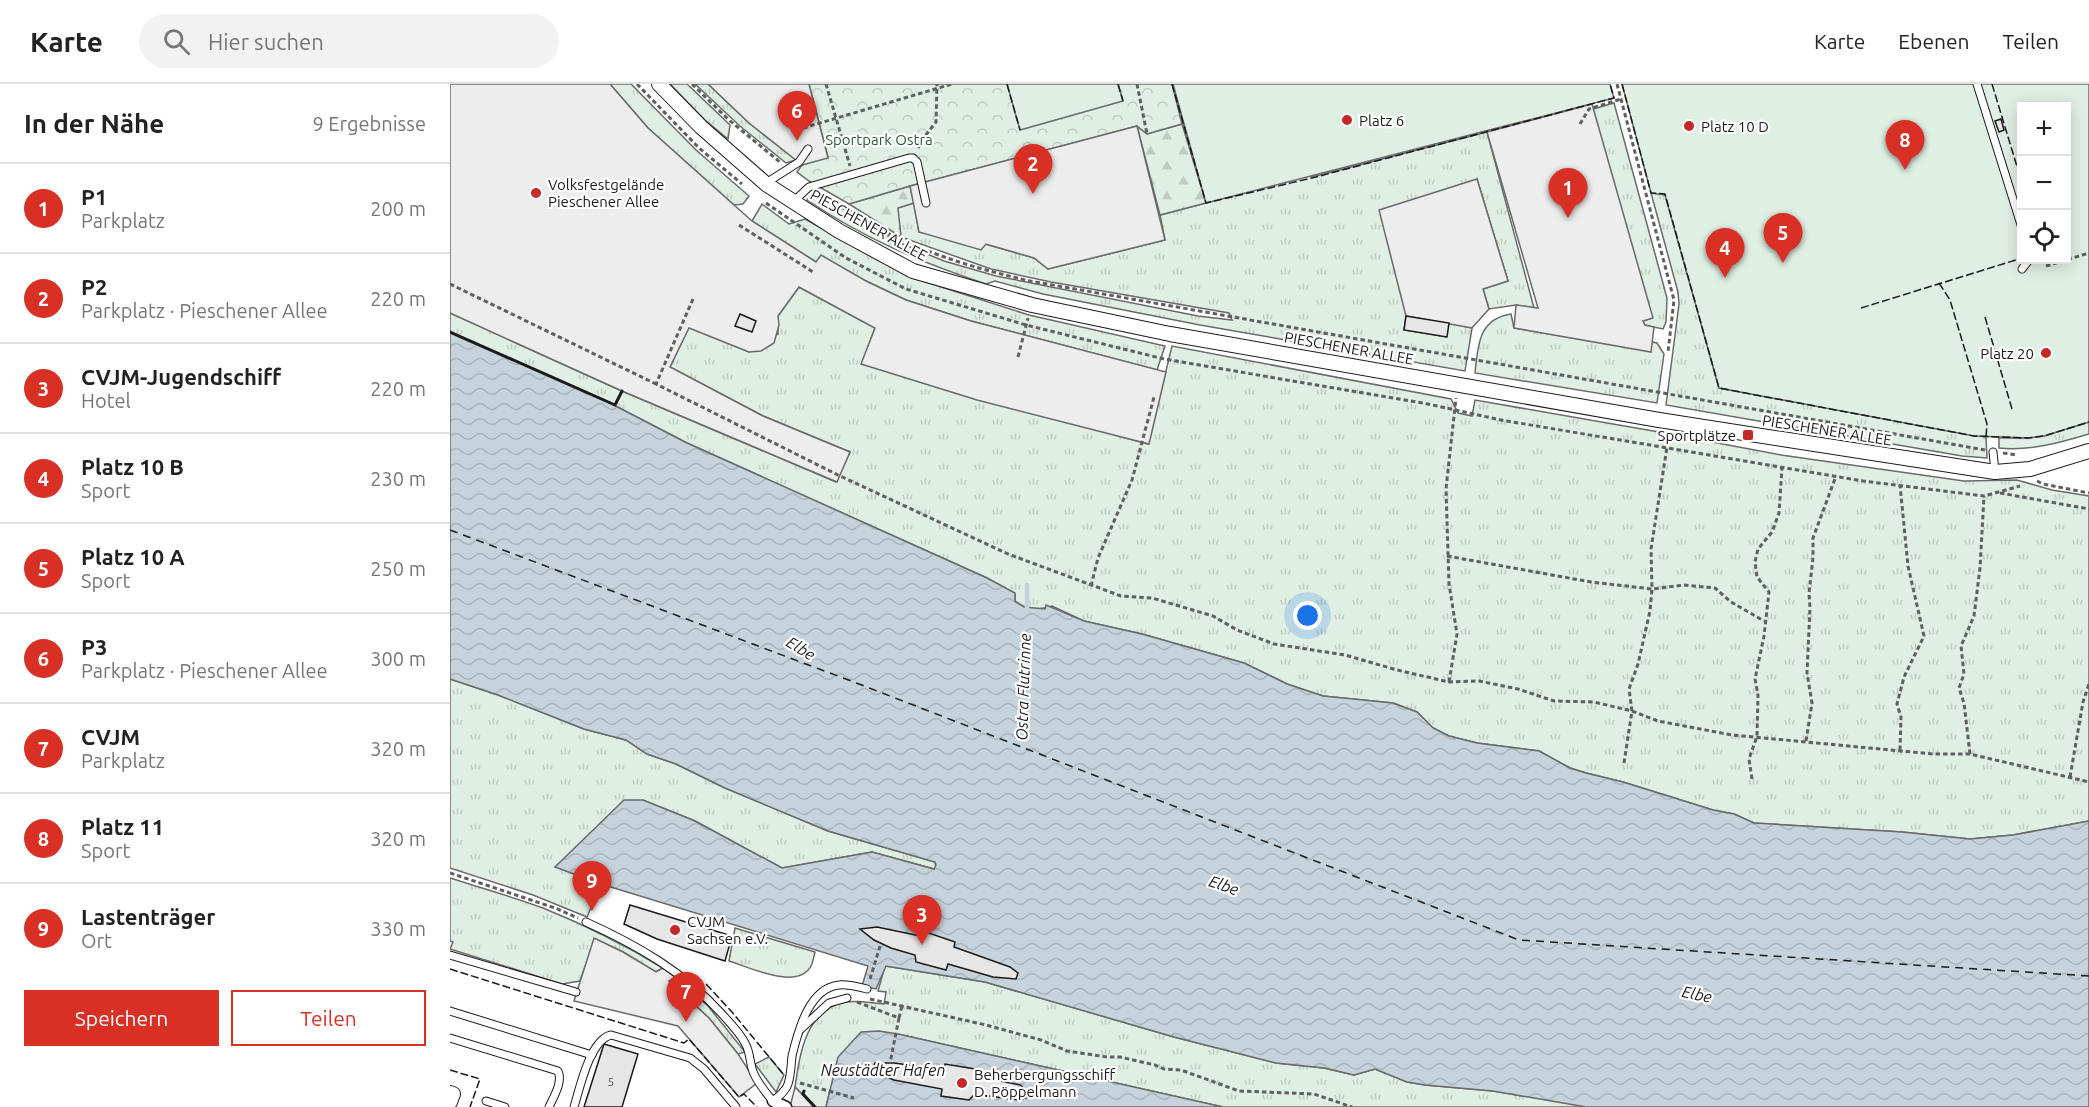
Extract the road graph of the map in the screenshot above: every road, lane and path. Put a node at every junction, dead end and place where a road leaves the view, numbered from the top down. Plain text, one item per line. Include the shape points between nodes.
1 (659, 84) edge
2 (692, 84) edge
3 (826, 84) edge
4 (952, 84) edge
5 (1137, 84) edge
6 (1617, 84) edge
7 (1977, 84) edge
8 (936, 86) edge
9 (1621, 99) junction
10 (836, 119) junction
11 (1580, 124) dead end
12 (803, 128) dead end
13 (1147, 134) dead end
14 (808, 149) dead end
15 (913, 158) junction
16 (788, 169) junction
17 (852, 173) junction
18 (766, 184) junction
19 (809, 187) junction
20 (793, 202) junction
21 (926, 203) dead end
22 (2017, 212) edge
23 (739, 225) dead end
24 (2089, 253) edge
25 (2026, 264) edge
26 (2046, 266) dead end
27 (2022, 269) dead end
28 (813, 272) dead end
29 (450, 284) edge
30 (693, 299) dead end
31 (1032, 305) junction
32 (1668, 352) dead end
33 (1018, 357) dead end
34 (656, 384) junction
35 (1458, 384) junction
36 (1155, 397) dead end
37 (1667, 447) dead end
38 (2089, 451) edge
39 (1993, 452) joint
40 (1782, 468) dead end
41 (2030, 469) junction
42 (1995, 472) junction
43 (1836, 476) dead end
44 (1900, 485) dead end
45 (1998, 493) dead end
46 (2089, 493) edge
47 (1984, 496) dead end
48 (2089, 509) edge
49 (1448, 556) junction
50 (1091, 586) junction
51 (1652, 589) junction
52 (1764, 621) junction
53 (1449, 682) junction
54 (2089, 684) edge
55 (1632, 711) junction
56 (1757, 736) junction
57 (1806, 741) junction
58 (1900, 750) junction
59 (1970, 754) junction
60 (1624, 763) dead end
61 (2070, 777) junction
62 (1752, 779) dead end
63 (2089, 782) edge
64 (450, 873) edge
65 (586, 921) joint
66 (881, 943) dead end
67 (450, 955) edge
68 (867, 989) joint
69 (576, 992) dead end
70 (847, 998) junction
71 (902, 1006) junction
72 (450, 1011) edge
73 (899, 1018) junction
74 (799, 1031) junction
75 (450, 1038) edge
76 (592, 1055) junction
77 (890, 1063) dead end
78 (789, 1080) junction
79 (854, 1098) dead end
80 (486, 1101) dead end
81 (775, 1104) edge
82 (505, 1107) edge
83 (549, 1107) edge
84 (574, 1107) edge
85 (736, 1107) edge
86 (786, 1107) edge
87 (1352, 1107) edge

1 - 18 street, PIESCHENER ALLEE
2 - 16 path
3 - 10 path
4 - 8 path
5 - 13 path
6 - 9 path
7 - 22 lane
8 - 10 path
8 - 15 path via 936,122
9 - 11 path via 1589,109
9 - 32 path via 1674,300
10 - 12 path
10 - 17 path
14 - 16 lane
15 - 17 lane
15 - 21 lane
16 - 18 lane
17 - 19 lane
18 - 20 street, PIESCHENER ALLEE
19 - 20 lane
19 - 39 path via 936,255 1030,281
20 - 31 street, PIESCHENER ALLEE via 913,271
23 - 28 path
24 - 26 path
25 - 27 lane
29 - 34 path
30 - 34 path
31 - 33 path
31 - 35 street, PIESCHENER ALLEE via 1170,334
34 - 50 path via 940,523
35 - 42 street, PIESCHENER ALLEE via 1748,435
35 - 49 path via 1446,489
36 - 50 path via 1132,480 1098,558
37 - 51 path via 1651,549
38 - 41 street, PIESCHENER ALLEE
39 - 42 lane
40 - 52 path via 1779,513 1772,532 1758,549 1755,562 1757,577 1769,592
41 - 42 street, PIESCHENER ALLEE
41 - 46 path via 2036,481 2043,484
43 - 57 path via 1813,537 1807,673 1812,703
44 - 58 path via 1908,566 1924,636 1904,677 1897,704 1901,717
45 - 48 path
47 - 59 path via 1974,616 1961,646 1964,674 1959,688
49 - 51 path
49 - 53 path via 1457,634
50 - 53 path via 1213,616 1274,644 1345,655
51 - 52 path via 1684,585 1715,588
51 - 55 path via 1638,664 1629,688
52 - 56 path via 1755,679
53 - 55 path via 1479,681 1554,700 1594,702
54 - 61 path
55 - 56 path via 1658,721
55 - 60 path
56 - 57 path
56 - 62 path via 1749,759
57 - 58 path
58 - 59 path
59 - 61 path
61 - 63 path
64 - 65 path
65 - 81 lane via 673,969 706,997 745,1042 754,1076
66 - 68 path
67 - 69 lane
68 - 74 lane via 839,984 825,990 813,1002
70 - 71 path
70 - 73 path
70 - 74 lane via 829,1003
71 - 73 path
71 - 87 path via 986,1025 1067,1051 1181,1070 1239,1091 1314,1094
72 - 76 lane
73 - 77 path
74 - 78 lane
75 - 83 lane via 558,1071 560,1082
76 - 84 lane
76 - 85 lane via 599,1041 611,1035 680,1053 704,1068
78 - 79 path
78 - 81 lane
80 - 82 lane
81 - 86 street

